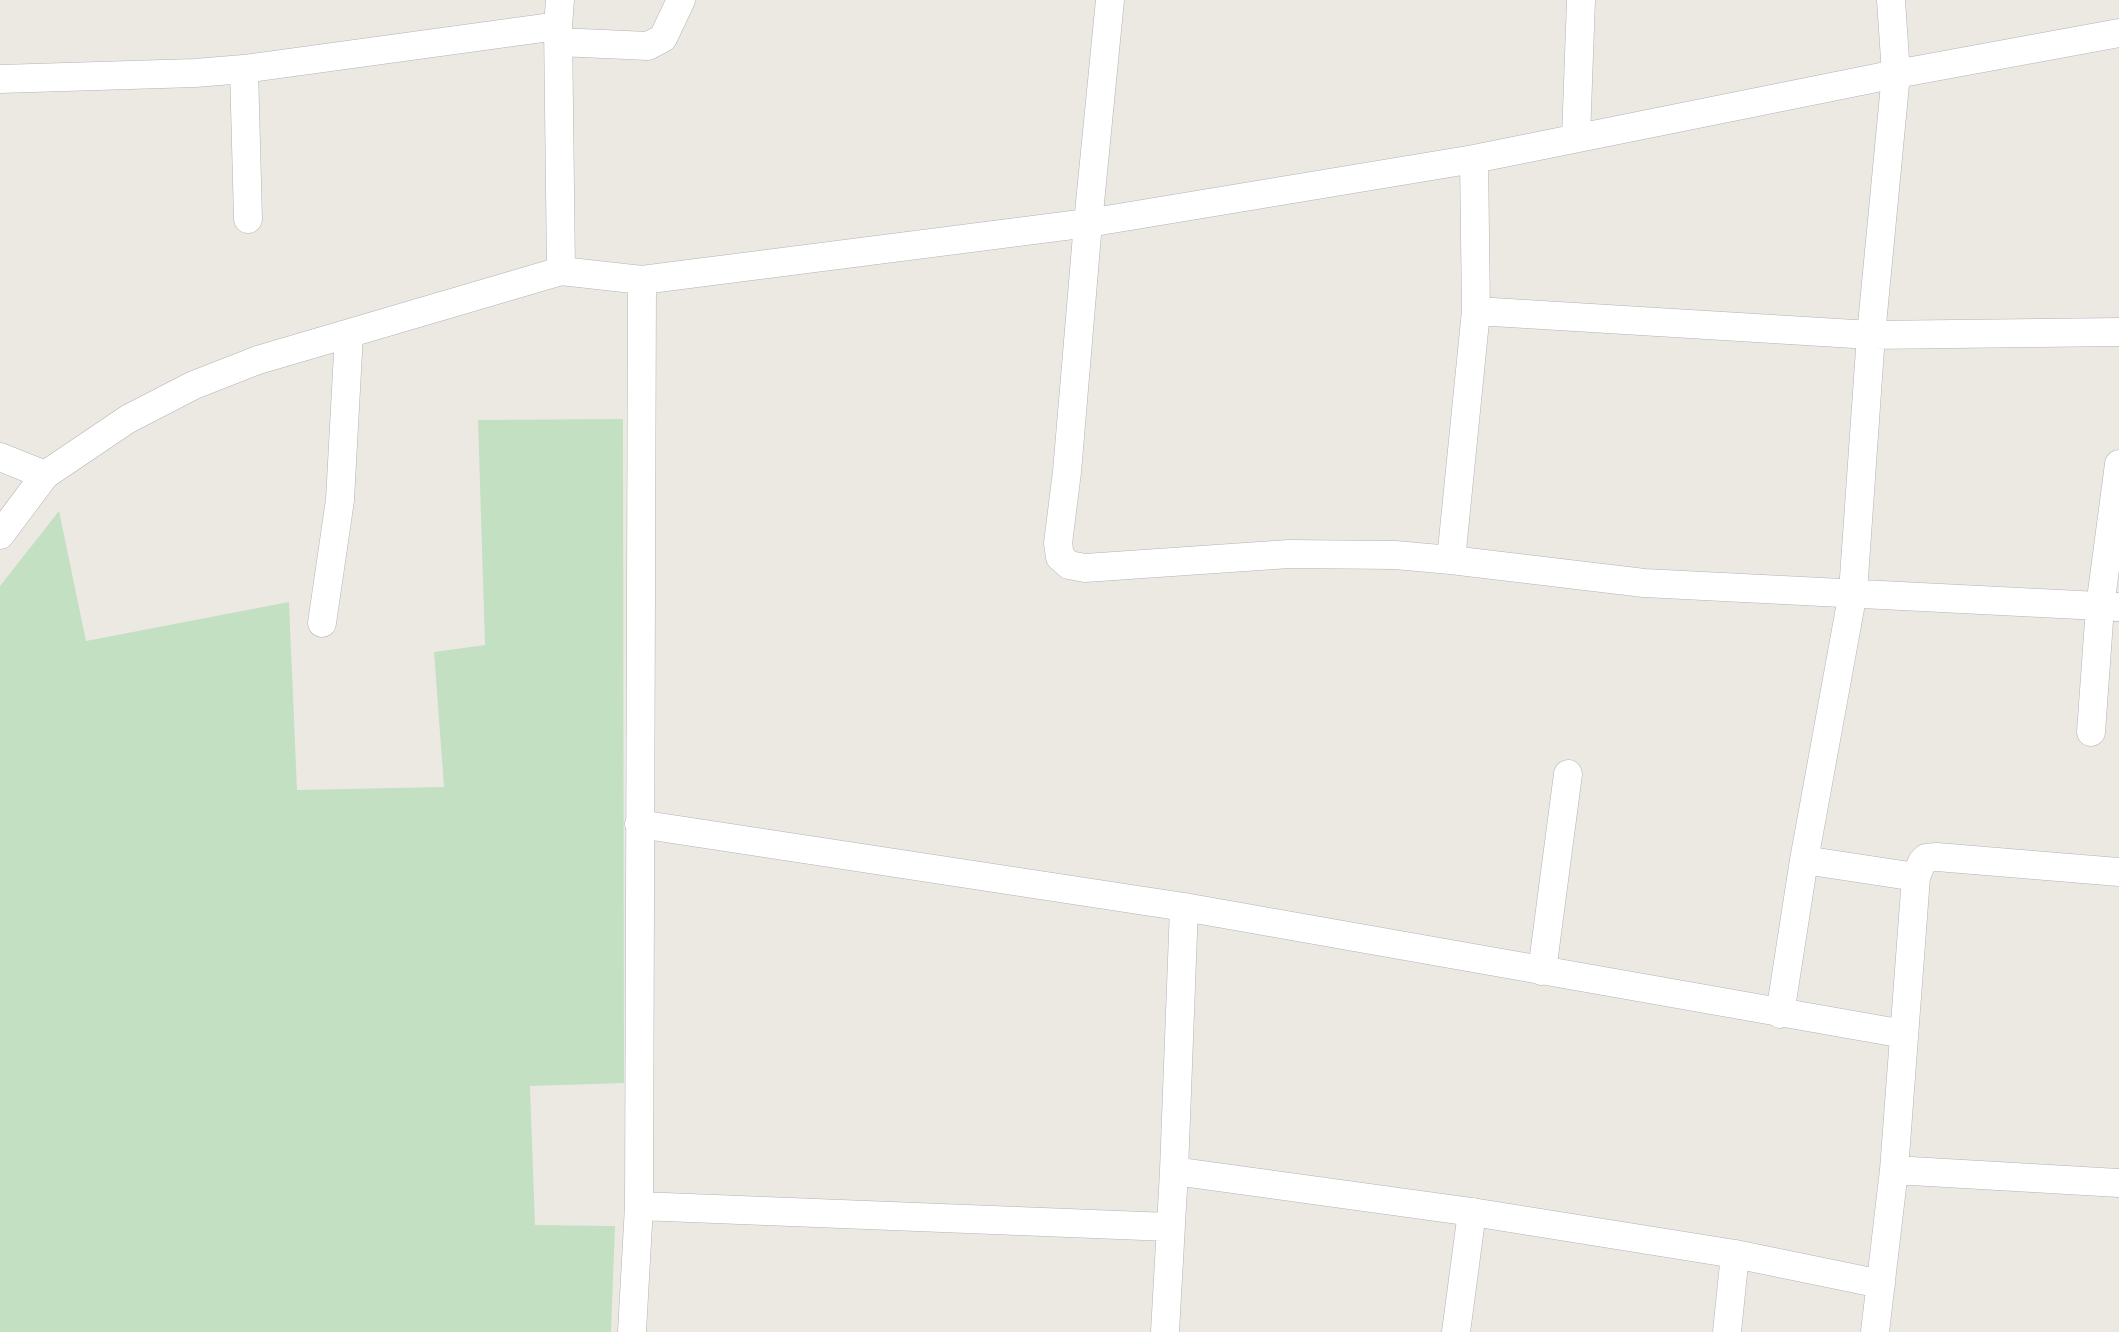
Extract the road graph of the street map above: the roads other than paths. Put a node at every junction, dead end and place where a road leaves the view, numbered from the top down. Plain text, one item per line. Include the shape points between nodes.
1 (681, 0) edge
2 (1110, 0) edge
3 (1582, 0) edge
4 (1891, 0) edge
5 (559, 23) edge
6 (2119, 33) edge
7 (244, 69) junction
8 (1896, 74) junction
9 (0, 79) edge
10 (1576, 138) junction
11 (1474, 159) junction
12 (248, 219) dead end
13 (1088, 224) junction
14 (561, 270) junction
15 (642, 280) junction
16 (1476, 310) junction
17 (2119, 332) edge
18 (349, 334) junction
19 (1871, 335) junction
20 (0, 456) edge
21 (2119, 464) edge
22 (45, 475) junction
23 (0, 535) edge
24 (1451, 560) junction
25 (1853, 592) junction
26 (2110, 607) edge
27 (322, 623) dead end
28 (2091, 732) dead end
29 (1568, 774) dead end
30 (639, 824) junction
31 (1804, 860) junction
32 (2119, 872) edge
33 (1916, 877) junction
34 (1184, 907) junction
35 (1542, 971) junction
36 (1780, 1014) junction
37 (1904, 1034) junction
38 (1894, 1170) junction
39 (1174, 1171) junction
40 (2119, 1184) edge
41 (639, 1206) junction
42 (1472, 1212) junction
43 (1169, 1226) junction
44 (1735, 1254) junction
45 (1881, 1284) junction
46 (632, 1332) edge
47 (1165, 1332) edge
48 (1456, 1332) edge
49 (1726, 1332) edge
50 (1875, 1332) edge

1 - 5 street via 663,38 648,46
2 - 13 street
3 - 10 street
4 - 8 street
5 - 7 street
5 - 14 street
6 - 8 street
7 - 9 street
7 - 12 street
8 - 10 street
8 - 19 street
10 - 11 street
11 - 13 street
11 - 16 street
13 - 15 street
13 - 24 street via 1058,543 1060,557 1069,565 1085,568 1289,554 1395,555
14 - 15 street
14 - 18 street
15 - 30 street
16 - 19 street
16 - 24 street
17 - 19 street
18 - 22 street via 258,360 194,385 128,419
18 - 27 street via 340,500
19 - 25 street
20 - 22 street
21 - 26 street
22 - 23 street
24 - 25 street via 1644,583
25 - 26 street
25 - 31 street
26 - 28 street
29 - 35 street
30 - 34 street
30 - 41 street
31 - 33 street
31 - 36 street
32 - 33 street via 1926,858
33 - 37 street
34 - 35 street
34 - 39 street
35 - 36 street
36 - 37 street
37 - 38 street
38 - 40 street
38 - 45 street
39 - 42 street
39 - 43 street
41 - 43 street
41 - 46 street
42 - 44 street
42 - 48 street
43 - 47 street
44 - 45 street
44 - 49 street
45 - 50 street

